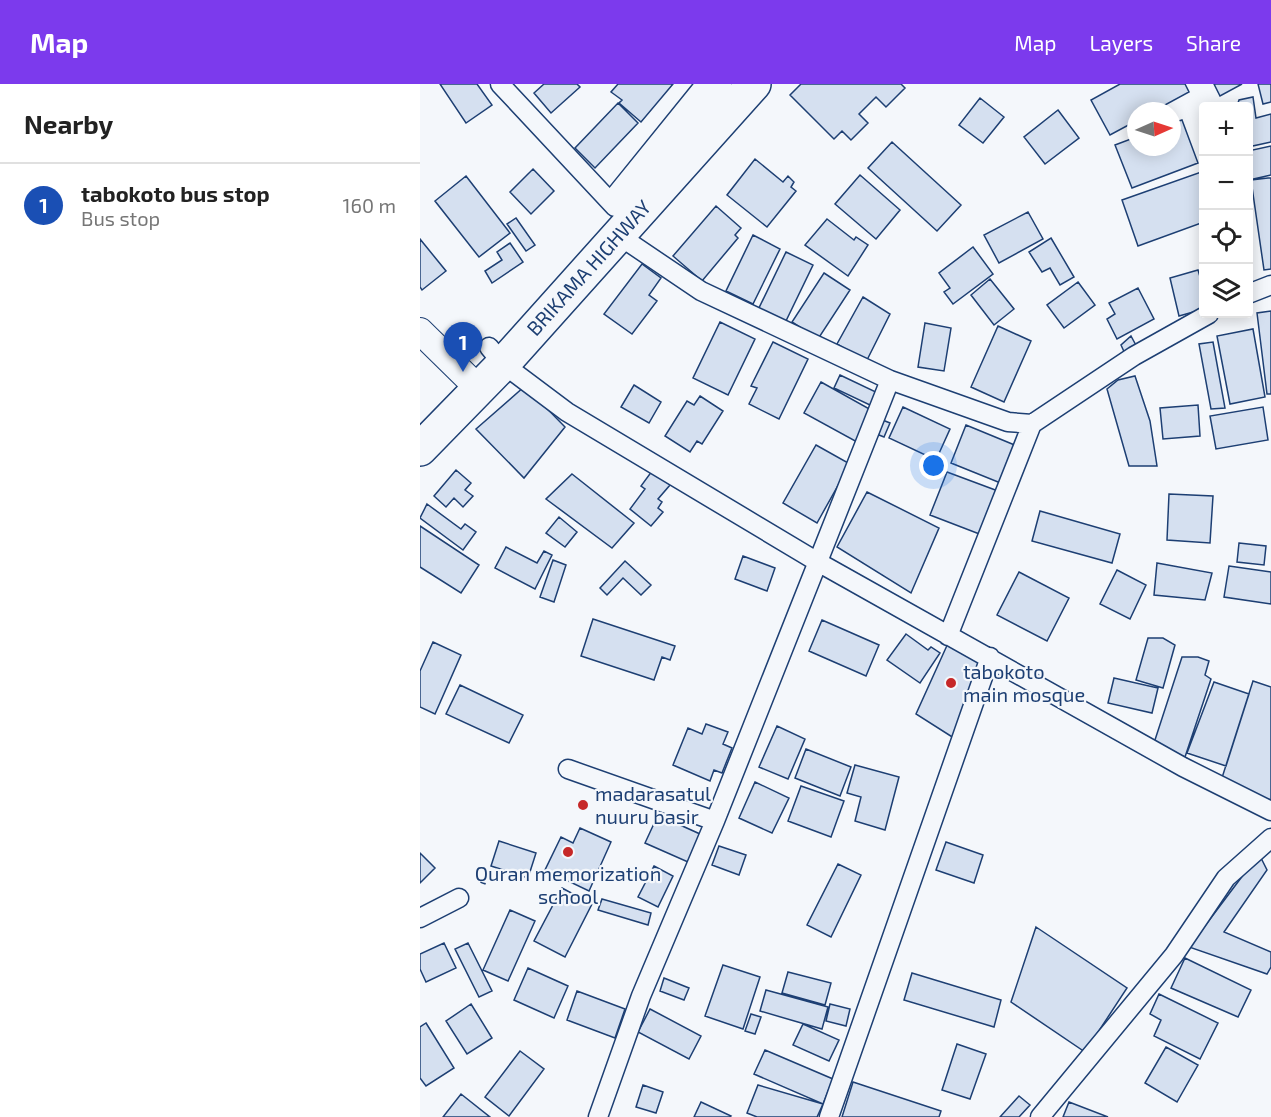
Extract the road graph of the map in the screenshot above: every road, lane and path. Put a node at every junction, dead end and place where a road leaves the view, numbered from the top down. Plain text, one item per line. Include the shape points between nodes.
1 (500, 84) edge
2 (715, 84) edge
3 (754, 84) edge
4 (616, 221) junction
5 (1271, 285) edge
6 (1253, 287) edge
7 (1202, 318) edge
8 (420, 331) edge
9 (496, 356) junction
10 (471, 380) junction
11 (890, 380) junction
12 (420, 418) edge
13 (1032, 424) junction
14 (420, 449) edge
15 (816, 561) junction
16 (948, 636) junction
17 (990, 657) junction
18 (568, 769) dead end
19 (1271, 811) edge
20 (715, 821) junction
21 (1271, 838) edge
22 (459, 898) dead end
23 (420, 918) edge
24 (598, 1117) edge
25 (830, 1117) edge
26 (1040, 1117) edge

1 - 4 street
2 - 4 highway, BRIKAMA HIGHWAY
3 - 4 highway, BRIKAMA HIGHWAY
4 - 9 highway, BRIKAMA HIGHWAY
4 - 11 street via 700,291
5 - 6 street
7 - 13 street via 1134,356
8 - 10 street
9 - 10 highway, BRIKAMA HIGHWAY
9 - 15 street via 567,411
10 - 12 highway, BRIKAMA HIGHWAY
10 - 14 highway, BRIKAMA HIGHWAY
11 - 13 street via 1008,422
11 - 15 street
13 - 16 street
15 - 16 street
15 - 20 street
16 - 17 street
17 - 19 street via 1183,767
17 - 25 street
18 - 20 street
20 - 24 street via 641,996
21 - 26 street via 1226,878 1174,955
22 - 23 street

